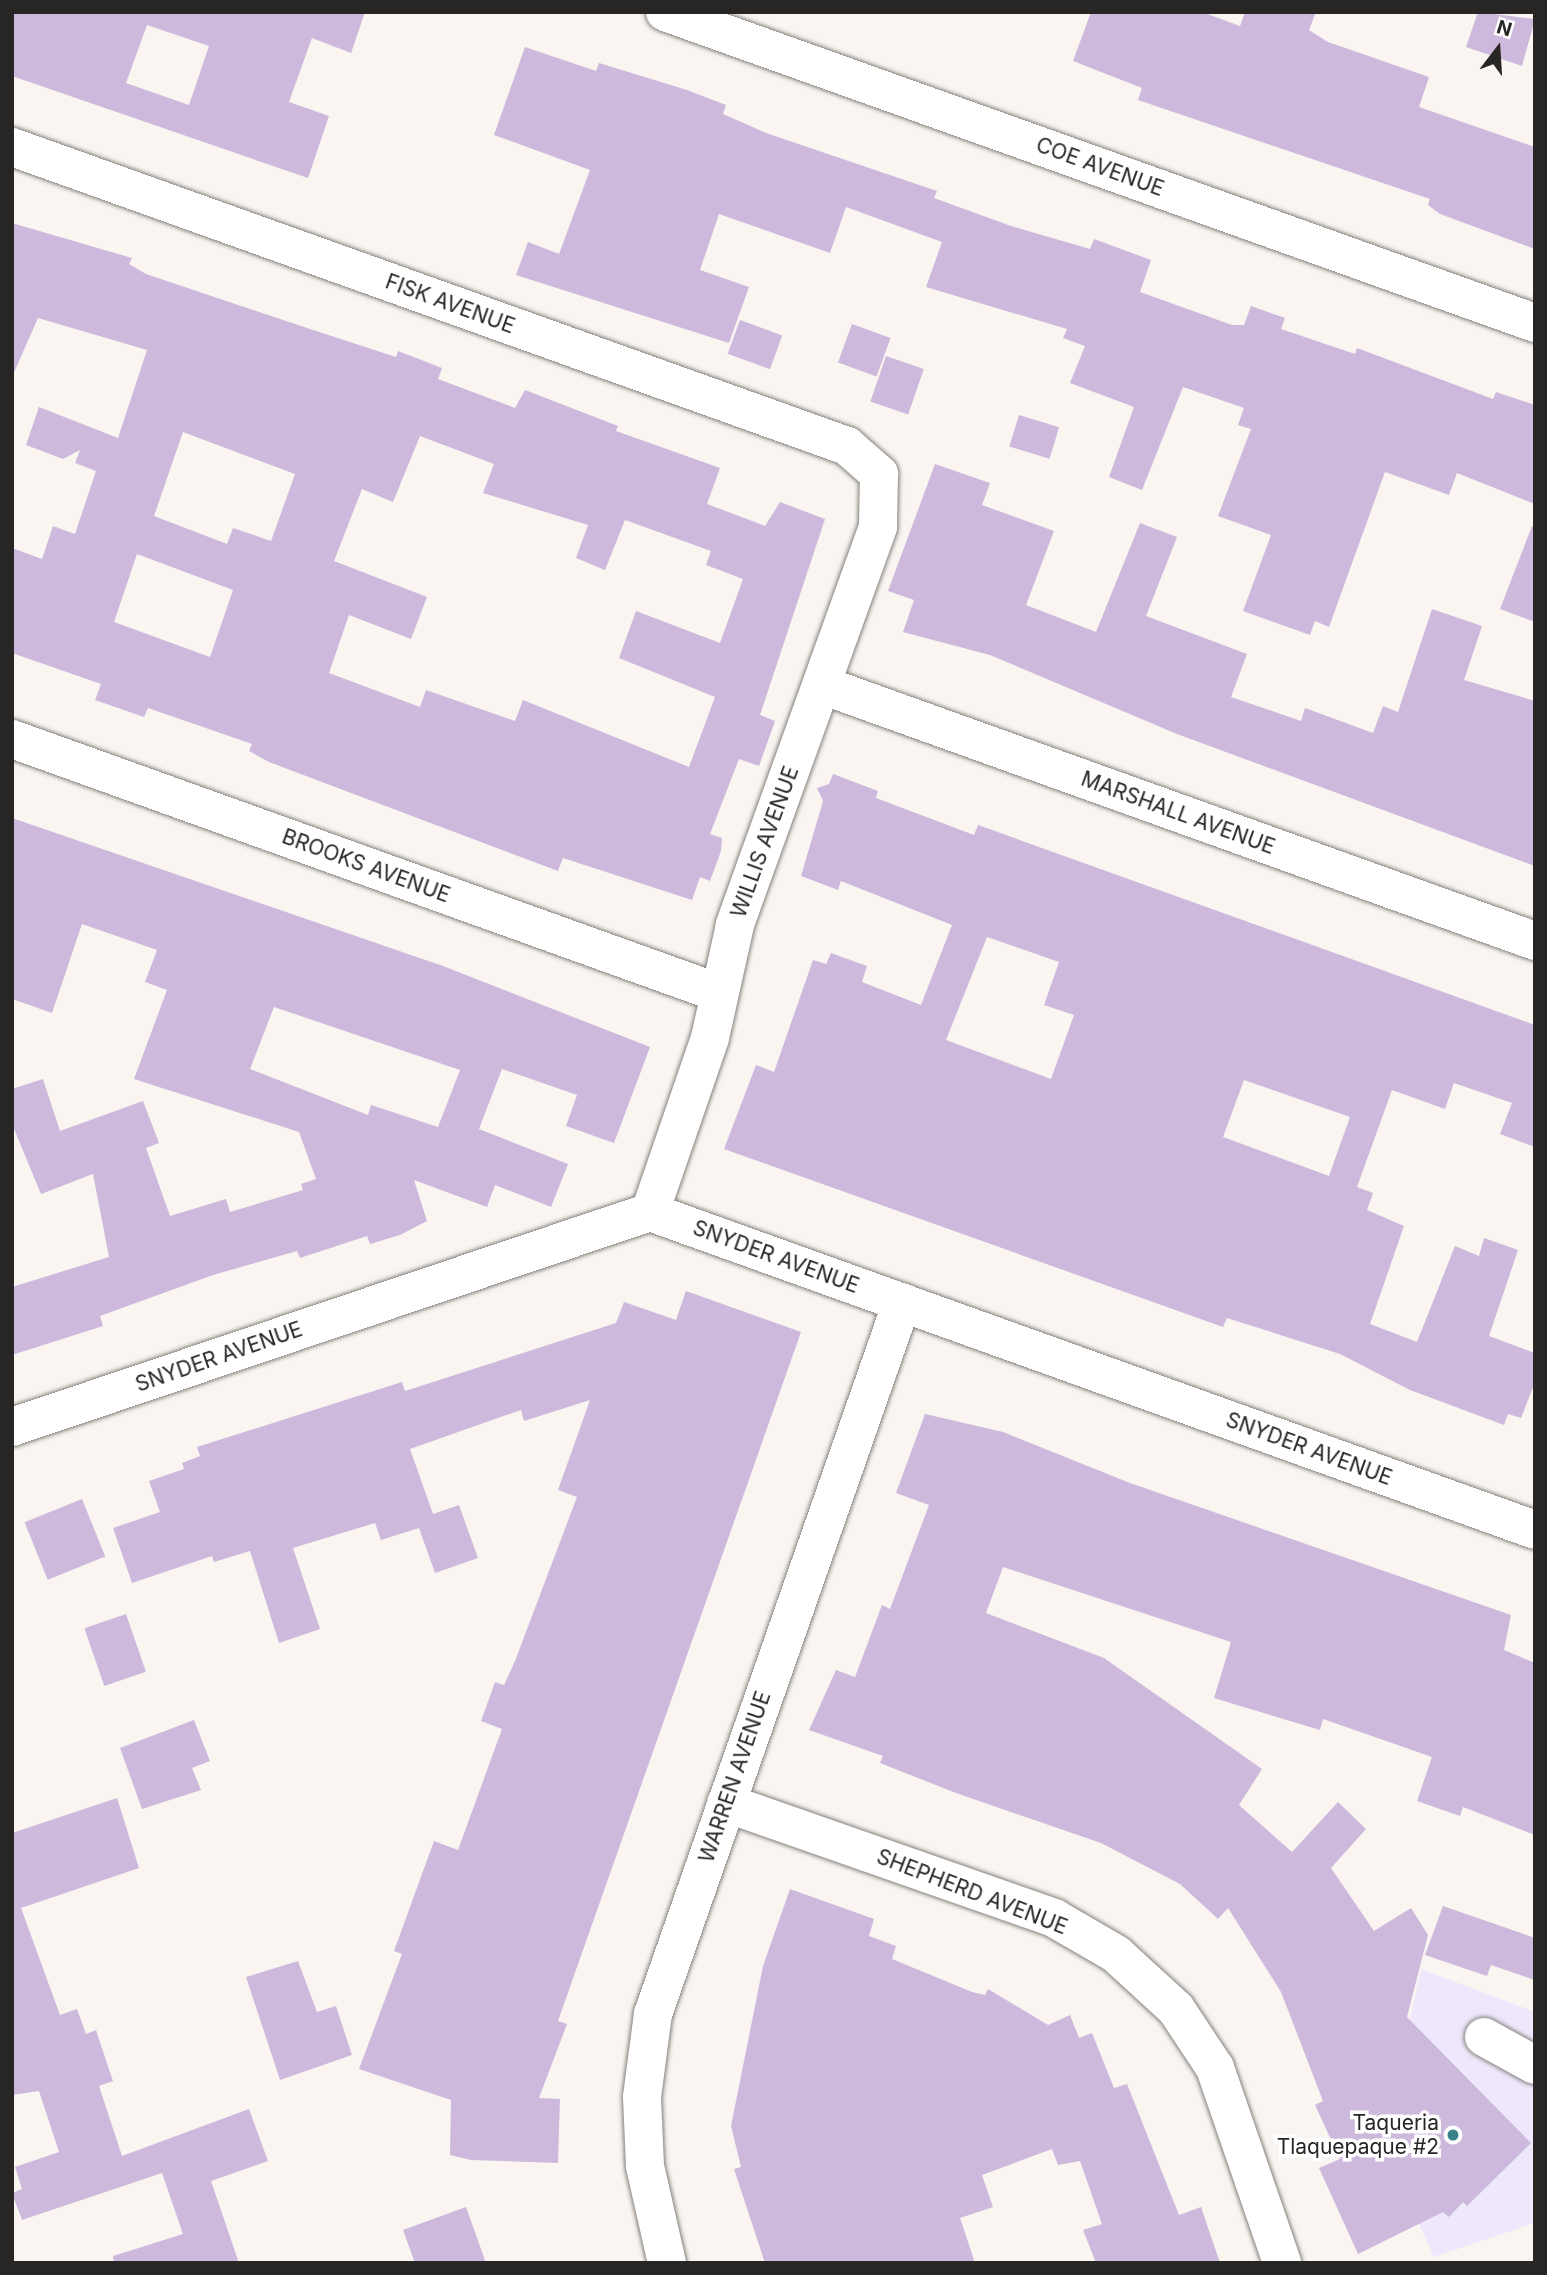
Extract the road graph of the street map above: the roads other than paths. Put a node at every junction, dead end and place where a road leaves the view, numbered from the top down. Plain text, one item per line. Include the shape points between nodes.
1 (666, 12) edge
2 (12, 147) edge
3 (1535, 323) edge
4 (880, 474) joint
5 (822, 685) junction
6 (12, 740) edge
7 (1535, 941) edge
8 (719, 993) junction
9 (650, 1212) junction
10 (902, 1302) junction
11 (12, 1427) edge
12 (1535, 1530) edge
13 (726, 1803) junction
14 (1484, 2037) dead end
15 (1535, 2065) edge
16 (667, 2263) edge
17 (1282, 2263) edge

1 - 3 street, COE AVENUE
2 - 4 street, FISK AVENUE via 847,446
4 - 5 street, WILLIS AVENUE via 878,527
5 - 7 street, MARSHALL AVENUE
5 - 8 street, WILLIS AVENUE via 735,925
6 - 8 street, BROOKS AVENUE
8 - 9 street, WILLIS AVENUE
9 - 10 street, SNYDER AVENUE
9 - 11 street, SNYDER AVENUE
10 - 12 street, SNYDER AVENUE
10 - 13 street, WARREN AVENUE
13 - 16 street, WARREN AVENUE via 648,2034 645,2166
13 - 17 street, SHEPHERD AVENUE via 1054,1918 1116,1954 1176,2009 1214,2068
14 - 15 street

